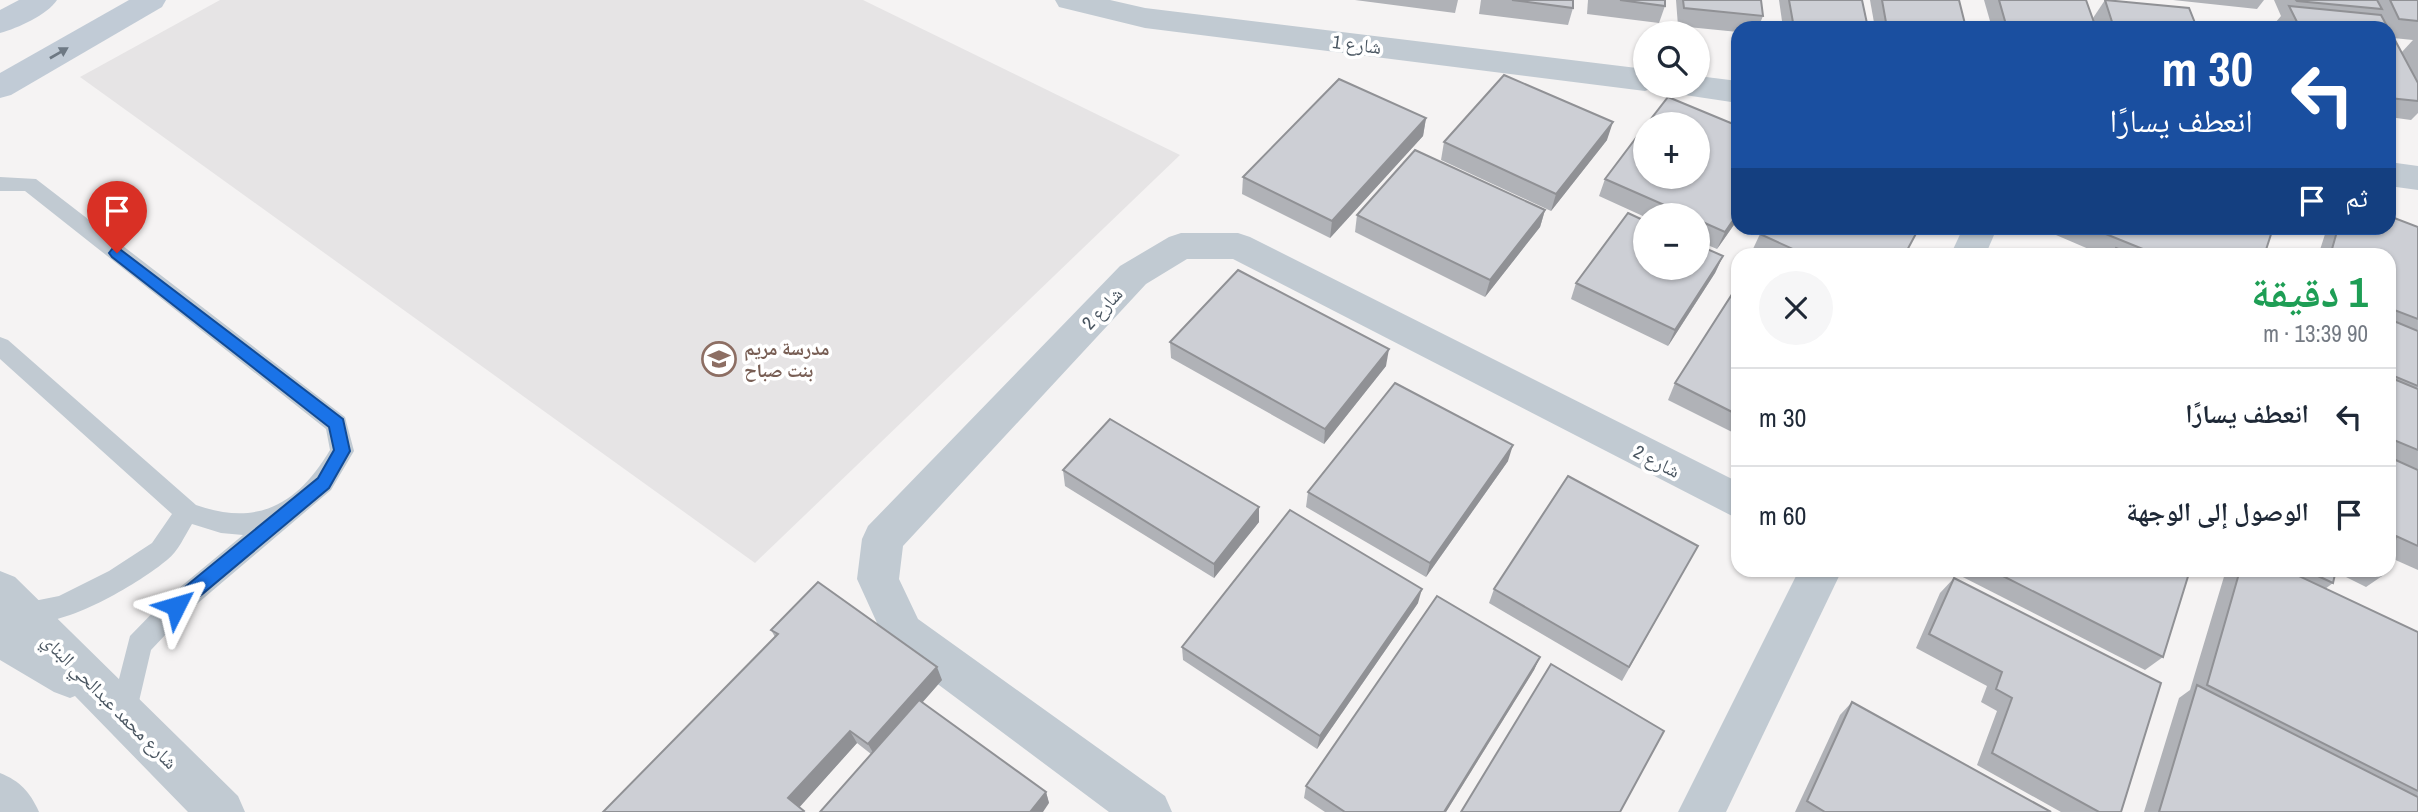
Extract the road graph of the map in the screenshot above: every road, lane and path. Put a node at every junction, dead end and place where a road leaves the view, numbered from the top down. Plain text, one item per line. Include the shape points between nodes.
1 (42, 0) edge
2 (151, 0) edge
3 (1070, 0) edge
4 (0, 23) edge
5 (1633, 79) edge
6 (0, 87) edge
7 (1710, 89) edge
8 (1731, 91) edge
9 (2396, 175) edge
10 (2418, 178) edge
11 (0, 184) edge
12 (0, 346) edge
13 (1731, 498) edge
14 (187, 512) junction
15 (282, 517) junction
16 (1818, 577) edge
17 (8, 613) edge
18 (113, 704) junction
19 (0, 796) edge
20 (15, 812) edge
21 (221, 812) edge
22 (1148, 812) edge
23 (1702, 812) edge

1 - 4 main road
6 -> 2 main road
3 - 5 street, شارع 1 via 1145,18
7 - 8 street
9 - 10 street
11 - 15 lane via 29,184 337,424 342,451 323,483
12 - 14 lane
13 - 22 street, شارع 2 via 1238,246 1181,246 1133,275 883,538 878,579 903,633
14 - 15 lane via 224,526
14 - 17 lane via 161,551 118,579 62,607
15 - 18 lane via 176,606 139,644
16 - 23 street
17 - 18 street, شارع محمد عبدالحي البناي
18 - 21 street, شارع محمد عبدالحي البناي
19 - 20 street

